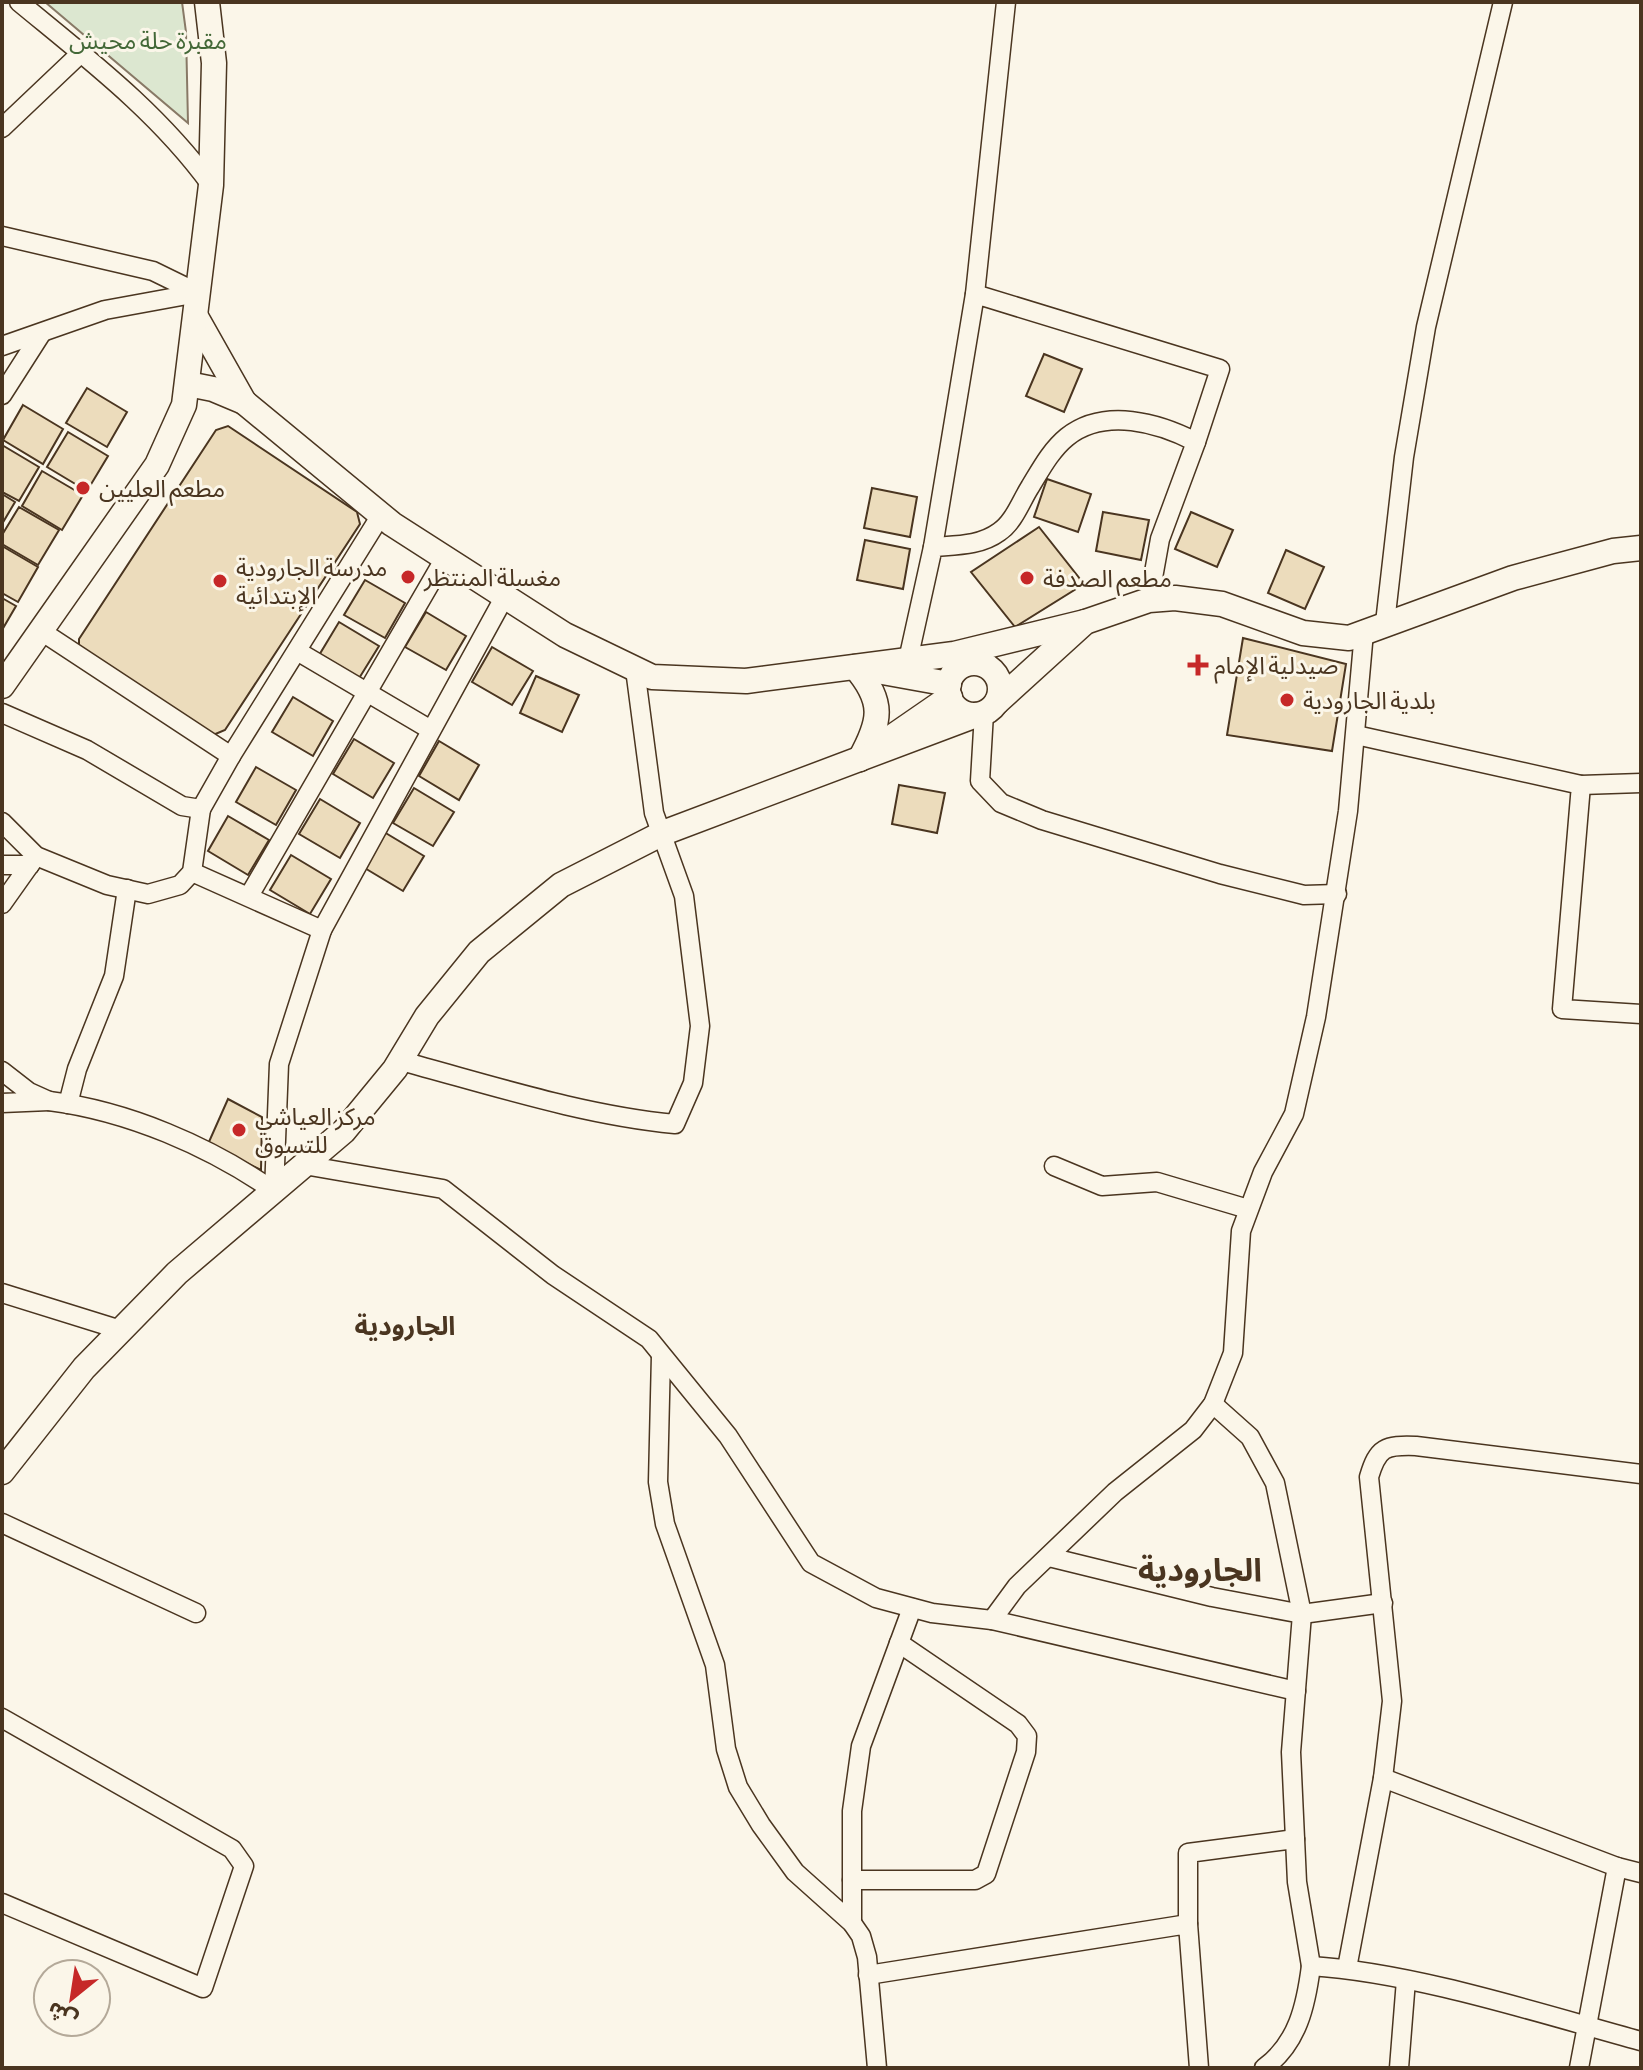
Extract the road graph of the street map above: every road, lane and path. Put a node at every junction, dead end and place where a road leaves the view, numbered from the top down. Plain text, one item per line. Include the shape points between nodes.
1 (19, 2) edge
2 (207, 2) edge
3 (1006, 2) edge
4 (1503, 2) edge
5 (81, 53) junction
6 (2, 128) edge
7 (211, 185) junction
8 (2, 236) edge
9 (975, 294) junction
10 (197, 305) junction
11 (41, 334) junction
12 (2, 346) edge
13 (188, 384) junction
14 (2, 395) edge
15 (244, 402) junction
16 (1196, 442) junction
17 (381, 515) junction
18 (933, 547) junction
19 (1641, 548) edge
20 (445, 558) junction
21 (505, 596) junction
22 (1149, 600) junction
23 (1085, 622) junction
24 (1374, 628) junction
25 (41, 631) junction
26 (1008, 640) junction
27 (297, 651) junction
28 (908, 660) junction
29 (987, 666) junction
30 (855, 667) junction
31 (635, 669) junction
32 (2, 686) edge
33 (949, 690) junction
34 (366, 693) junction
35 (986, 710) junction
36 (2, 713) edge
37 (431, 730) junction
38 (1356, 735) junction
39 (231, 756) junction
40 (860, 759) junction
41 (1641, 783) edge
42 (1581, 785) junction
43 (201, 809) junction
44 (2, 822) edge
45 (663, 833) junction
46 (33, 861) junction
47 (2, 865) edge
48 (192, 872) junction
49 (127, 889) junction
50 (1337, 894) junction
51 (249, 896) junction
52 (2, 904) edge
53 (322, 930) junction
54 (1641, 1014) edge
55 (401, 1061) junction
56 (2, 1071) edge
57 (49, 1101) junction
58 (2, 1103) edge
59 (68, 1104) junction
60 (304, 1165) junction
61 (1054, 1166) dead end
62 (274, 1191) junction
63 (1248, 1209) junction
64 (2, 1293) edge
65 (121, 1330) junction
66 (661, 1355) junction
67 (1213, 1404) junction
68 (2, 1472) edge
69 (1641, 1474) edge
70 (2, 1523) edge
71 (1049, 1557) junction
72 (1383, 1603) junction
73 (912, 1608) junction
74 (196, 1613) dead end
75 (1302, 1614) junction
76 (992, 1620) junction
77 (899, 1643) junction
78 (1296, 1691) junction
79 (2, 1718) edge
80 (1383, 1778) junction
81 (1295, 1839) junction
82 (1617, 1867) junction
83 (1641, 1873) edge
84 (852, 1880) junction
85 (2, 1903) edge
86 (852, 1923) junction
87 (1188, 1924) junction
88 (1311, 1966) junction
89 (1347, 1968) junction
90 (868, 1975) junction
91 (1406, 1980) junction
92 (1587, 2026) junction
93 (1641, 2041) edge
94 (877, 2068) edge
95 (1199, 2068) edge
96 (1266, 2068) edge
97 (1399, 2068) edge
98 (1579, 2068) edge

1 - 5 street
2 - 7 main road via 214,63
3 - 9 street
4 - 24 street via 1426,327
5 - 6 street
5 - 7 street via 185,149
7 - 10 main road
8 - 10 street via 153,271
9 - 16 street via 1220,369
9 - 18 street
10 - 11 street via 105,310
10 - 13 main road
10 - 15 main road
11 - 12 street
11 - 14 street
13 - 15 main road
13 - 25 main road via 157,465
15 - 17 main road
16 - 18 street via 1165,426 1094,423 1068,436 1048,458 1000,532 978,543
16 - 22 street via 1160,539
17 - 20 main road
17 - 27 street
18 - 28 street
19 - 24 main road via 1513,578
20 - 21 main road
20 - 34 street
21 - 31 main road via 565,635
21 - 37 street
22 - 23 main road
22 - 24 main road via 1222,604 1303,633 1349,638
23 - 26 main road
23 - 35 main road
24 - 38 street
25 - 32 main road
25 - 39 street
26 - 28 main road
26 - 29 main road
27 - 34 street
27 - 39 street
28 - 30 main road
29 - 33 main road via 961,666
29 - 35 main road via 998,678
30 - 31 main road via 746,681 652,677
30 - 33 main road
30 - 40 main road via 879,711
31 - 45 street via 654,813
33 - 35 main road via 960,710
33 - 40 main road
34 - 37 street
34 - 51 street
35 - 40 main road
35 - 50 street via 980,781 1001,803 1220,874 1304,895
36 - 43 street via 87,750 182,806
37 - 53 street
38 - 42 street
38 - 50 street
39 - 43 street
40 - 45 main road
41 - 42 street
42 - 54 street via 1562,1009
43 - 48 street
44 - 46 street
45 - 55 main road via 561,885 479,952 427,1016
45 - 55 street via 684,896 700,1026 693,1083 675,1124 553,1102
46 - 47 street
46 - 49 street
46 - 52 street
48 - 49 street via 180,885 148,894
48 - 51 street
49 - 59 street via 114,976
50 - 63 street via 1294,1114
51 - 53 street
53 - 62 street via 279,1064
55 - 60 main road via 344,1131
56 - 57 street
57 - 58 street
57 - 59 street
59 - 62 street via 187,1142
60 - 62 main road
60 - 66 street via 443,1189 553,1275 649,1339
61 - 63 street via 1102,1186 1157,1182
62 - 65 main road via 177,1273
63 - 67 street via 1241,1231 1233,1353
64 - 65 street
65 - 68 main road
66 - 73 street via 728,1436 811,1563 876,1598
66 - 86 street via 658,1482 665,1524 715,1665 726,1749 738,1787 795,1872
67 - 71 street via 1193,1430 1115,1492
67 - 75 street via 1250,1437 1275,1483
69 - 72 street via 1391,1445 1375,1457 1369,1477
70 - 74 street
71 - 75 street
71 - 76 street via 1017,1586
72 - 75 street
72 - 80 street via 1392,1701
73 - 76 street
73 - 77 street
75 - 78 street
76 - 78 street
77 - 84 street via 861,1746 852,1811
77 - 84 street via 1018,1724 1027,1736 1026,1752 986,1874 975,1880
78 - 81 street via 1291,1752
79 - 85 street via 232,1849 244,1866 203,1988
80 - 82 street
80 - 89 street
81 - 87 street via 1188,1853
81 - 88 street
82 - 83 street
82 - 92 street
84 - 86 street
86 - 90 street via 861,1936
87 - 90 street
87 - 95 street
88 - 89 street
88 - 96 street via 1305,2009 1287,2045
89 - 91 street
90 - 94 street
91 - 92 street
91 - 97 street
92 - 93 street
92 - 98 street

